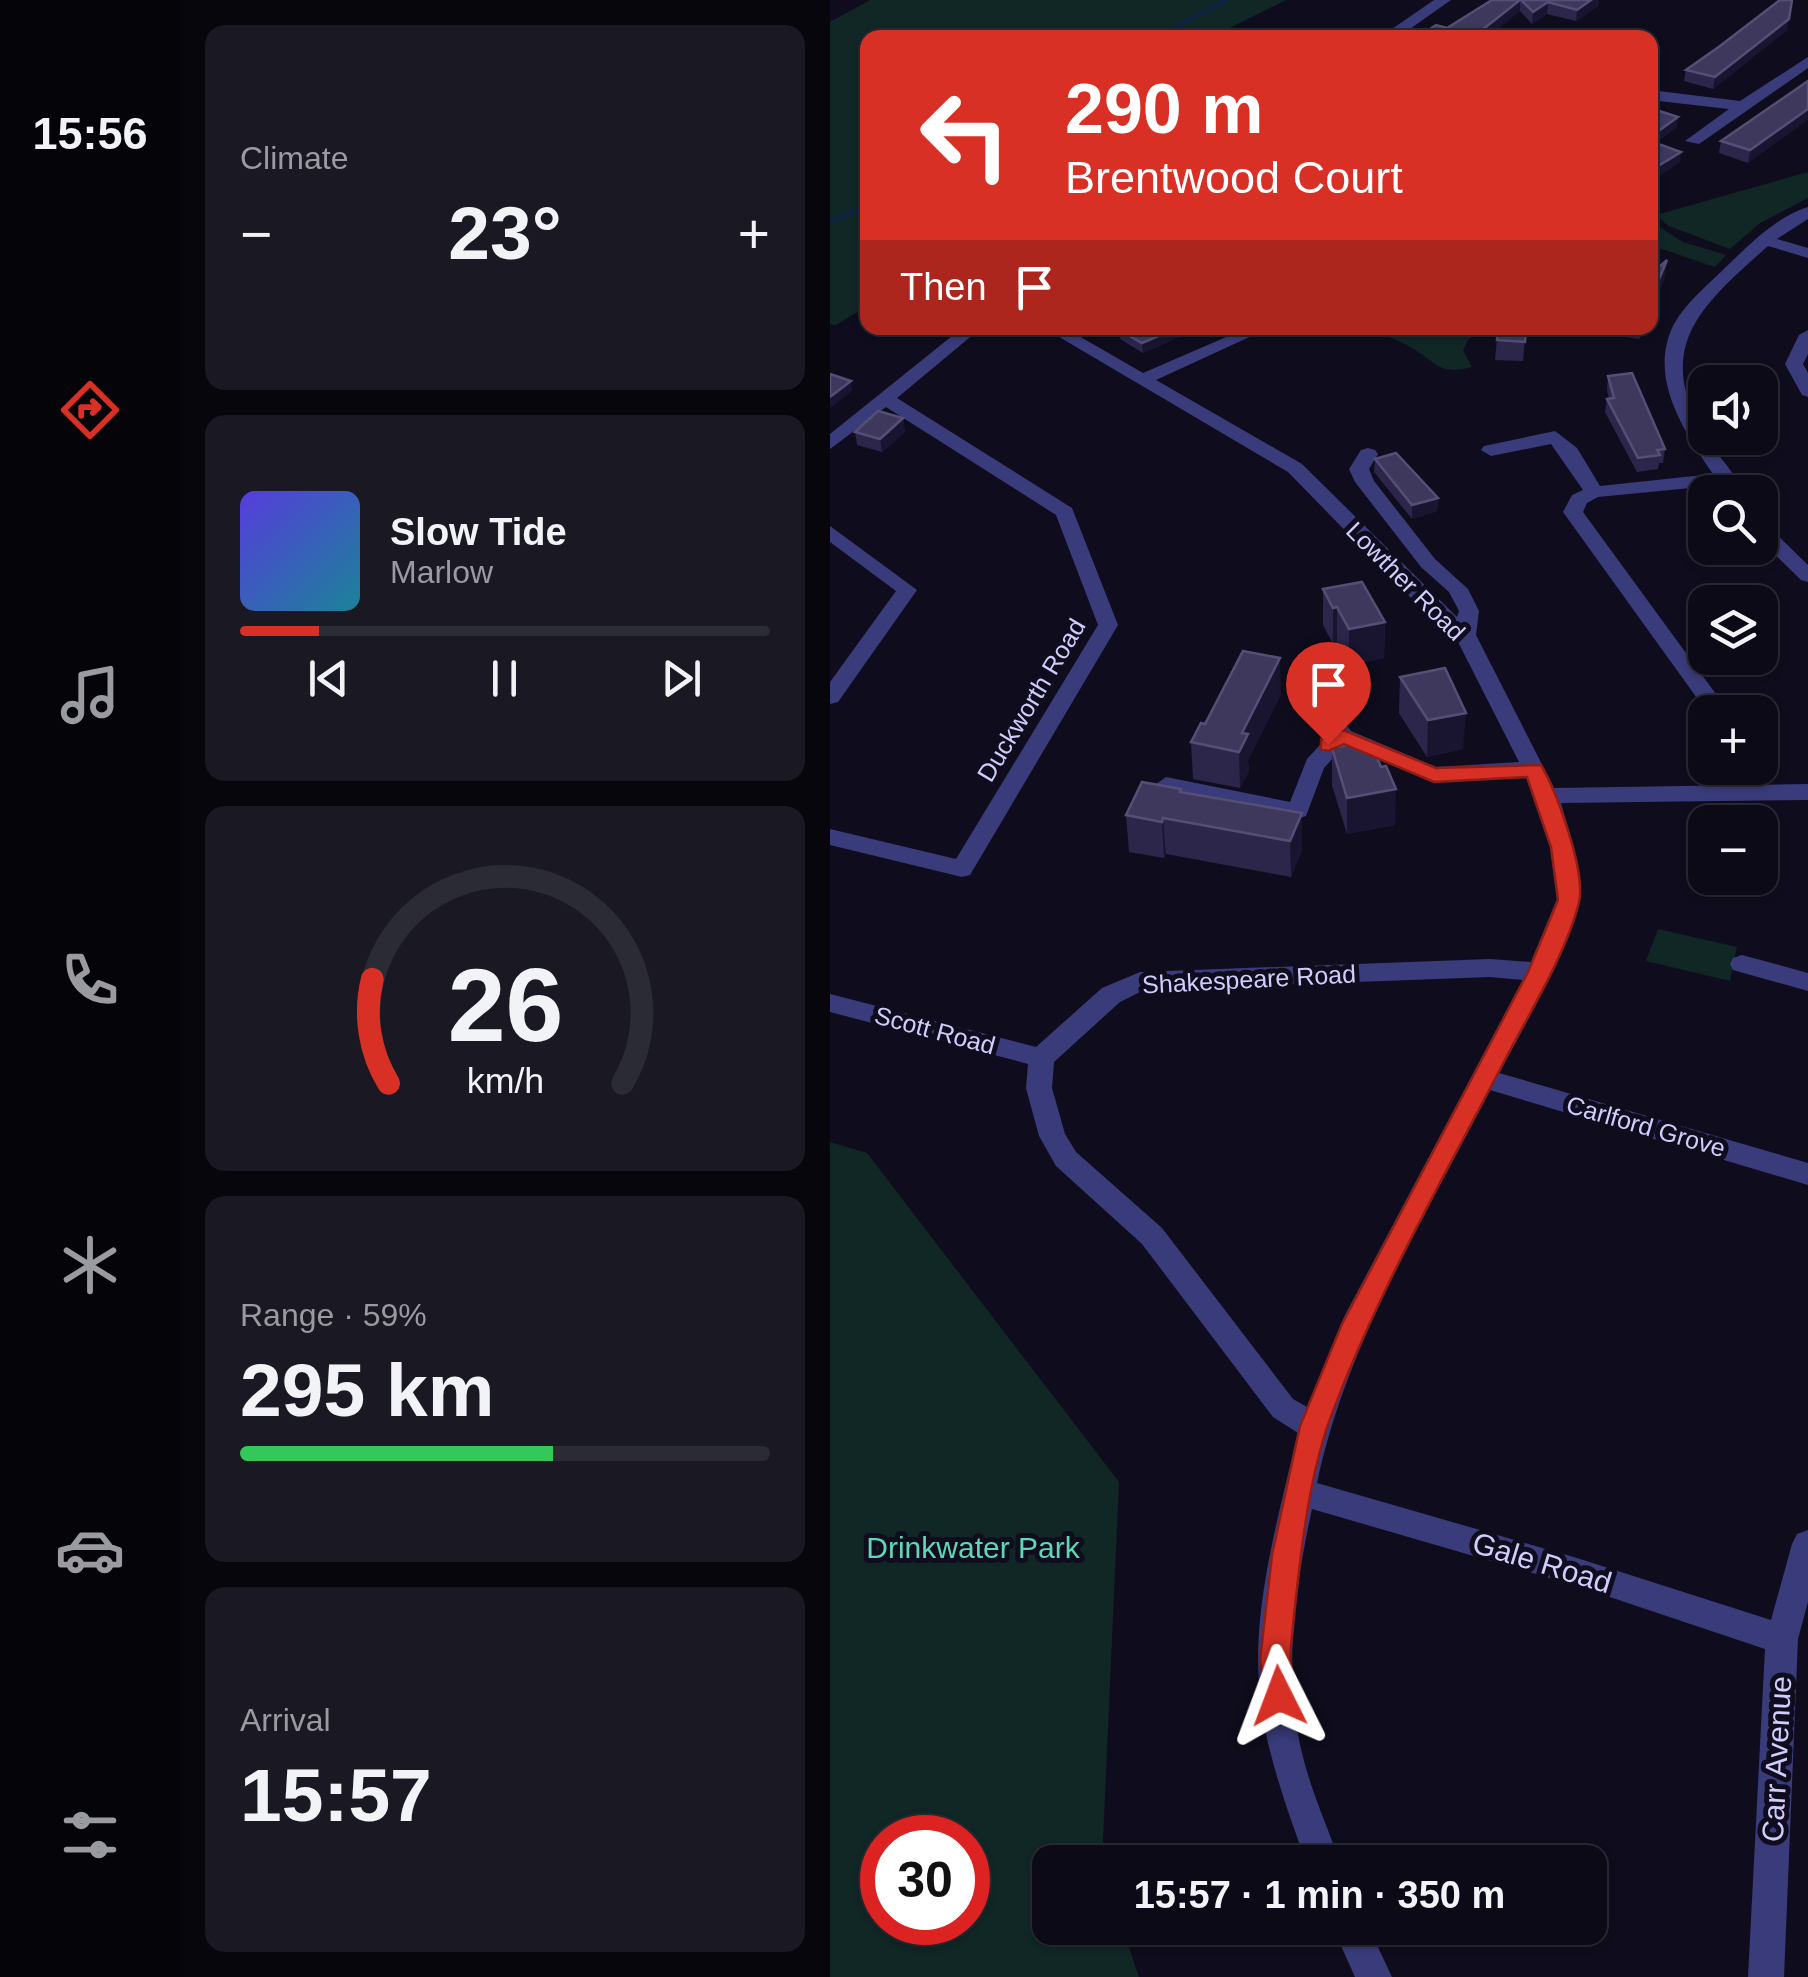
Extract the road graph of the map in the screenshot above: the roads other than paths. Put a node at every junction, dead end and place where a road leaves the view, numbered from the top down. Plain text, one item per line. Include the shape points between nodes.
1 (1444, 0) edge
2 (1398, 30) edge
3 (1808, 61) edge
4 (1658, 96) edge
5 (1742, 106) junction
6 (1692, 141) dead end
7 (1808, 212) edge
8 (1780, 226) junction
9 (1764, 240) junction
10 (1808, 241) edge
11 (1808, 253) edge
12 (964, 335) edge
13 (1066, 335) edge
14 (1244, 335) edge
15 (1808, 335) edge
16 (1144, 378) junction
17 (1808, 391) edge
18 (886, 399) junction
19 (830, 442) edge
20 (1492, 450) dead end
21 (1368, 454) dead end
22 (1725, 475) edge
23 (1688, 488) edge
24 (1594, 492) junction
25 (830, 532) edge
26 (1778, 547) edge
27 (1808, 576) edge
28 (1465, 635) junction
29 (1302, 682) dead end
30 (1705, 695) edge
31 (830, 697) edge
32 (1343, 736) junction
33 (1534, 770) junction
34 (1763, 785) edge
35 (1166, 786) edge
36 (1767, 792) junction
37 (1808, 792) edge
38 (1547, 796) junction
39 (830, 838) edge
40 (1742, 964) dead end
41 (1539, 972) junction
42 (1808, 982) edge
43 (830, 1003) edge
44 (1041, 1058) junction
45 (1483, 1078) junction
46 (1808, 1174) edge
47 (1314, 1426) junction
48 (1301, 1492) junction
49 (1808, 1544) edge
50 (1782, 1639) junction
51 (1316, 1845) edge
52 (1359, 1945) edge
53 (1374, 1977) edge
54 (1766, 1977) edge

1 - 2 street
3 - 5 street
4 - 5 street
5 - 6 street
7 - 8 street
8 - 9 street
8 - 10 street
9 - 11 street
9 - 22 street via 1683,324 1671,357 1674,385
12 - 18 street
13 - 16 street, Lowther Road
14 - 16 street
15 - 17 street via 1794,364
16 - 28 street, Lowther Road via 1295,468
18 - 19 street
18 - 39 street, Duckworth Road via 1066,512 1108,625 962,869
20 - 24 street via 1554,437
21 - 28 street via 1359,469 1364,482 1458,589 1469,611
23 - 24 street
24 - 30 street via 1574,504 1576,520
25 - 31 street via 907,590
26 - 27 street
28 - 33 street, Lowther Road
29 - 32 street
32 - 33 street via 1434,775
32 - 35 street via 1316,759 1298,811
33 - 38 street, Lowther Road
34 - 36 street
36 - 37 street
36 - 38 street
38 - 41 street, Lowther Road via 1569,900
40 - 42 street
41 - 44 street, Shakespeare Road via 1490,968 1140,982 1111,995
41 - 45 street, Lowther Road
43 - 44 street, Scott Road
44 - 47 street via 1039,1088 1066,1160 1152,1236 1284,1408
45 - 46 street, Carlford Grove
45 - 47 street, Lowther Road via 1355,1324
47 - 48 street, Lowther Road
48 - 50 street, Gale Road
48 - 51 street, Lowther Road via 1274,1661 1288,1764
49 - 50 street, Carr Avenue
50 - 54 street, Carr Avenue
52 - 53 street

